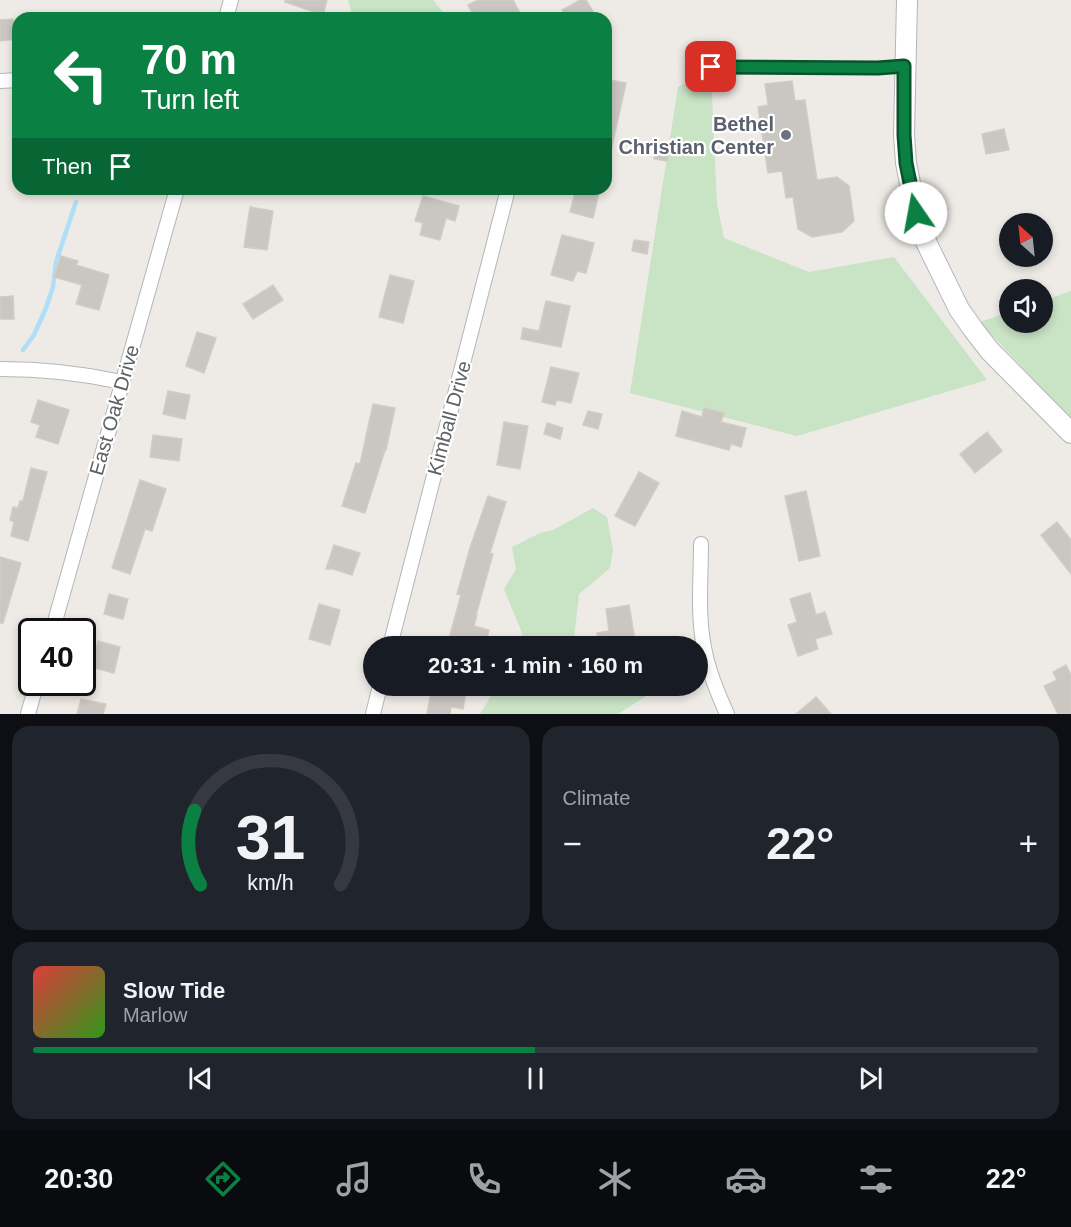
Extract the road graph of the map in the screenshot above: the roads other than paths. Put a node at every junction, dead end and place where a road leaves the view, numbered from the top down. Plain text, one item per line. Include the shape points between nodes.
1 (907, 0) edge
2 (904, 66) junction
3 (711, 67) dead end
4 (175, 195) edge
5 (506, 195) edge
6 (0, 369) edge
7 (122, 382) junction
8 (1071, 433) edge
9 (700, 544) dead end
10 (56, 618) edge
11 (393, 636) edge
12 (33, 696) edge
13 (378, 696) edge
14 (28, 714) edge
15 (373, 714) edge
16 (727, 714) edge

1 - 2 street
2 - 3 lane
2 - 8 street via 906,163 927,244 973,329
4 - 7 street, East Oak Drive
5 - 11 street, Kimball Drive
6 - 7 street via 51,370
7 - 10 street, East Oak Drive
9 - 16 street via 704,651
12 - 14 street
13 - 15 street

